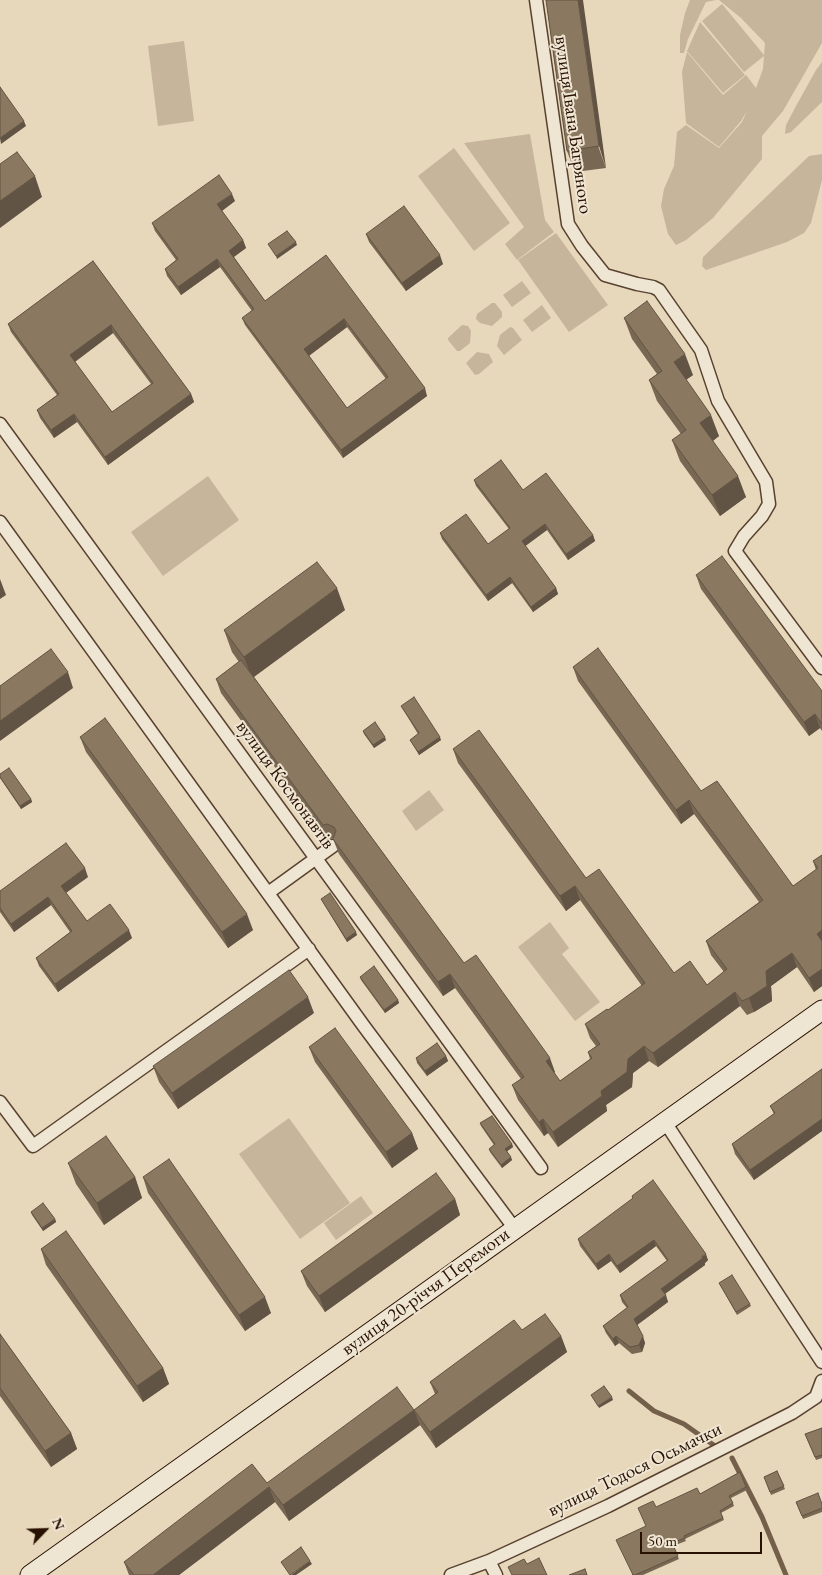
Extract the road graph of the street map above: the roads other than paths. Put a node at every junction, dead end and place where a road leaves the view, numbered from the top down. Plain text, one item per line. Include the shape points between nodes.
1 (536, 0) edge
2 (0, 424) edge
3 (0, 522) edge
4 (822, 668) edge
5 (333, 846) edge
6 (315, 858) junction
7 (268, 893) junction
8 (309, 949) junction
9 (822, 1010) edge
10 (0, 1102) edge
11 (665, 1122) junction
12 (541, 1168) dead end
13 (515, 1229) junction
14 (822, 1362) edge
15 (822, 1381) edge
16 (489, 1561) junction
17 (30, 1575) edge
18 (451, 1575) edge
19 (496, 1575) edge

1 - 4 street, вулиця Івана Багряного via 568,224 605,275 659,290 701,350 718,401 766,482 769,504 735,551
2 - 6 street, вулиця Космонавтів
3 - 7 street
5 - 6 street
6 - 7 street
6 - 12 street, вулиця Космонавтів
7 - 8 street
8 - 10 street via 32,1146
8 - 13 street
9 - 11 street, вулиця 20-річчя Перемоги
11 - 13 street, вулиця 20-річчя Перемоги
11 - 14 street
13 - 17 street, вулиця 20-річчя Перемоги
15 - 16 street, вулиця Тодося Осьмачки via 816,1397 792,1413 608,1506
16 - 18 street, вулиця Тодося Осьмачки
16 - 19 street

